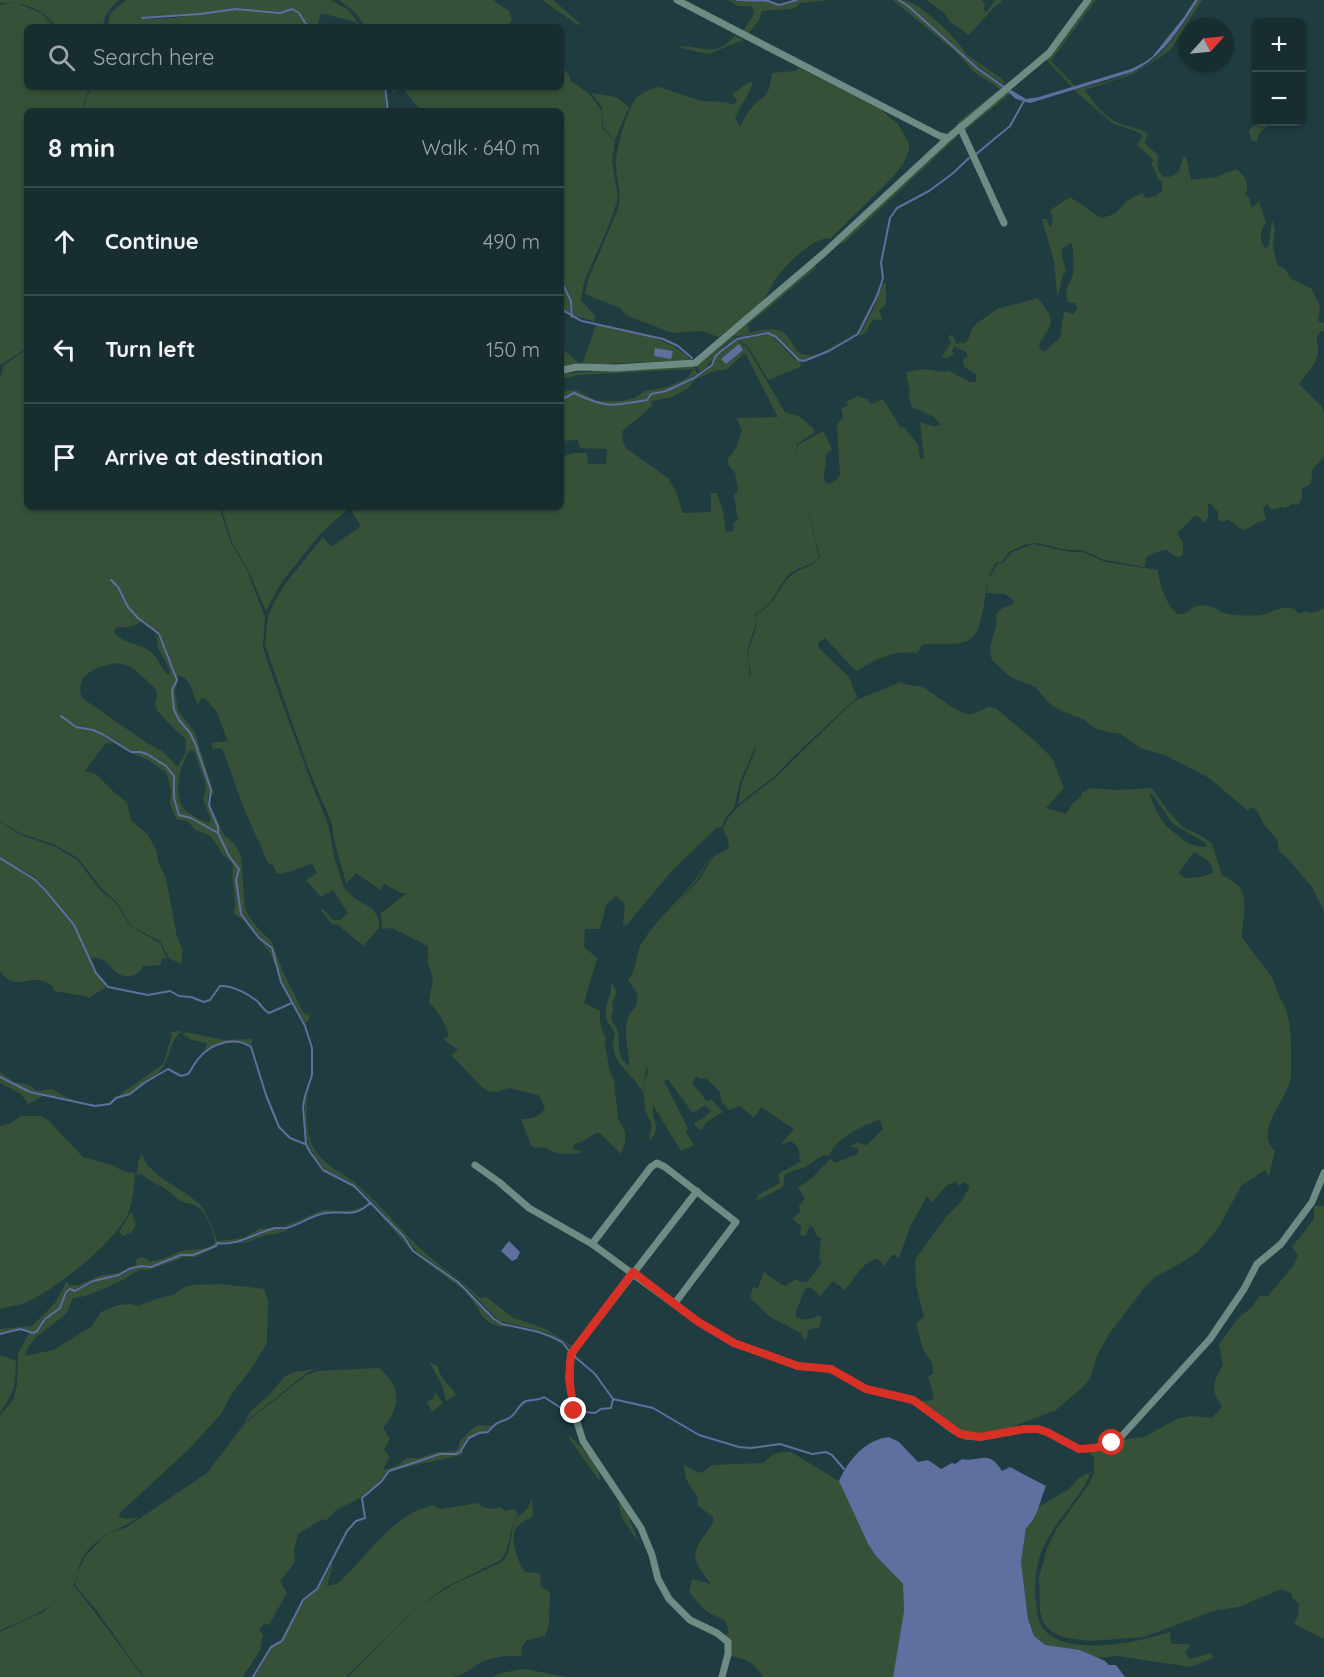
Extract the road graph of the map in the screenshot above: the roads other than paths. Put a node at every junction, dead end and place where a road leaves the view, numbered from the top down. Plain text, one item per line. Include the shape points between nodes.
1 (677, 0) edge
2 (1088, 0) edge
3 (960, 127) junction
4 (948, 138) junction
5 (1004, 223) dead end
6 (564, 369) edge
7 (475, 1165) dead end
8 (1324, 1173) edge
9 (697, 1191) junction
10 (592, 1244) junction
11 (633, 1272) junction
12 (675, 1304) junction
13 (722, 1677) edge

1 - 4 street
2 - 3 street via 1049,53
3 - 4 street
3 - 5 street
4 - 6 street via 824,253 698,361
7 - 10 street via 529,1208
8 - 12 street via 1312,1202 1281,1244 1257,1264 1210,1339 1119,1439 1095,1448 1079,1449 1038,1429 980,1437 960,1434 913,1400 866,1389 831,1369 798,1366 734,1343
9 - 10 street via 657,1163
9 - 11 street
9 - 12 street via 736,1222
10 - 11 street
11 - 12 street
11 - 13 street via 571,1354 569,1378 576,1419 590,1453 641,1528 669,1599 690,1620 728,1642 729,1654

